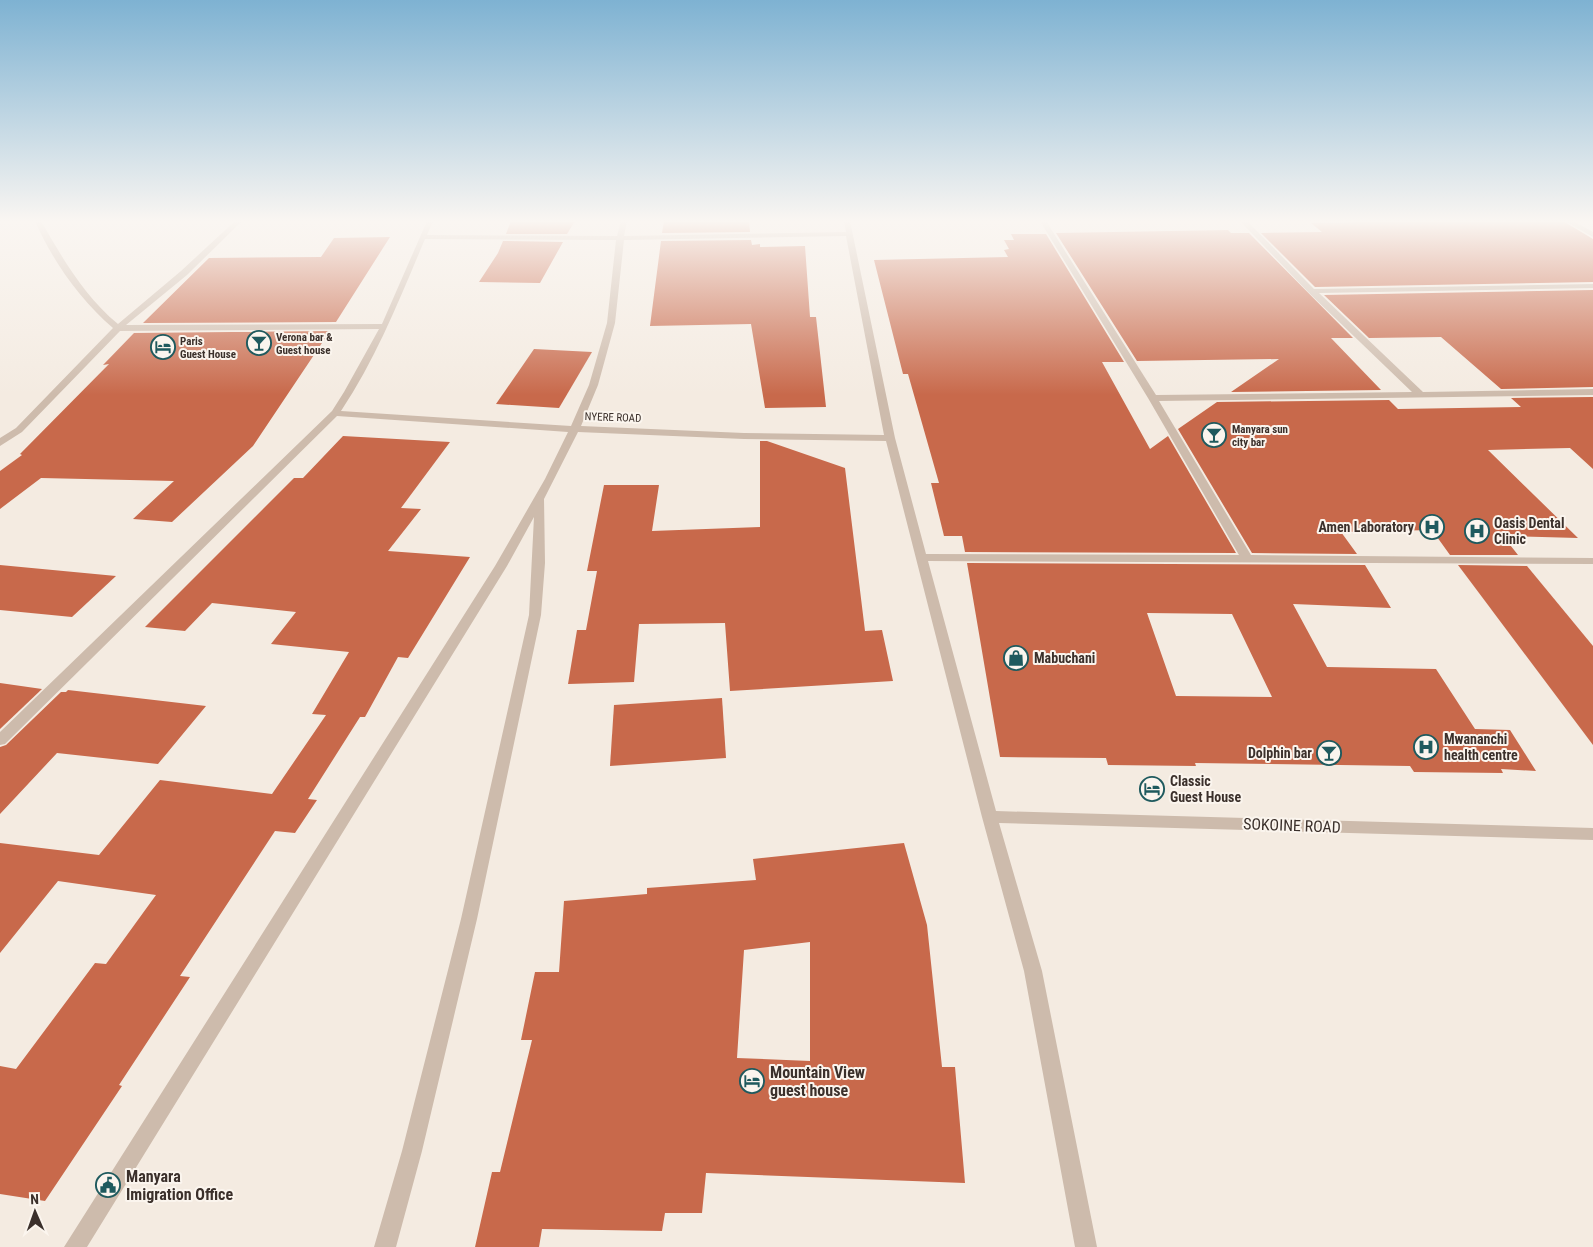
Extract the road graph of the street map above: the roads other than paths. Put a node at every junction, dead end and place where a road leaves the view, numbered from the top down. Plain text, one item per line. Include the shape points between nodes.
1 (74, 279) edge
2 (177, 279) edge
3 (404, 279) edge
4 (616, 279) edge
5 (858, 279) edge
6 (1079, 279) edge
7 (1300, 279) edge
8 (1593, 286) edge
9 (1312, 291) junction
10 (385, 326) junction
11 (118, 328) junction
12 (1593, 392) edge
13 (1419, 393) junction
14 (1153, 398) junction
15 (335, 413) junction
16 (573, 429) junction
17 (890, 438) junction
18 (0, 444) edge
19 (540, 498) junction
20 (921, 557) junction
21 (1247, 559) junction
22 (1593, 561) edge
23 (0, 740) edge
24 (990, 817) junction
25 (1593, 834) edge
26 (75, 1247) edge
27 (385, 1247) edge
28 (1086, 1247) edge

1 - 11 street via 106,319
2 - 11 street
3 - 10 street
4 - 16 street via 611,323 596,377
5 - 17 street
6 - 14 street
7 - 9 street
8 - 9 street
9 - 13 street
10 - 11 street
10 - 15 street
11 - 18 street via 19,430
12 - 13 street
13 - 14 street
14 - 21 street
15 - 16 street, NYERE ROAD
15 - 23 street
16 - 17 street, NYERE ROAD
16 - 19 street
17 - 20 street
19 - 26 street via 491,582
19 - 27 street via 535,615 469,919
20 - 21 street
20 - 24 street
21 - 22 street
24 - 25 street, SOKOINE ROAD
24 - 28 street via 1033,971

